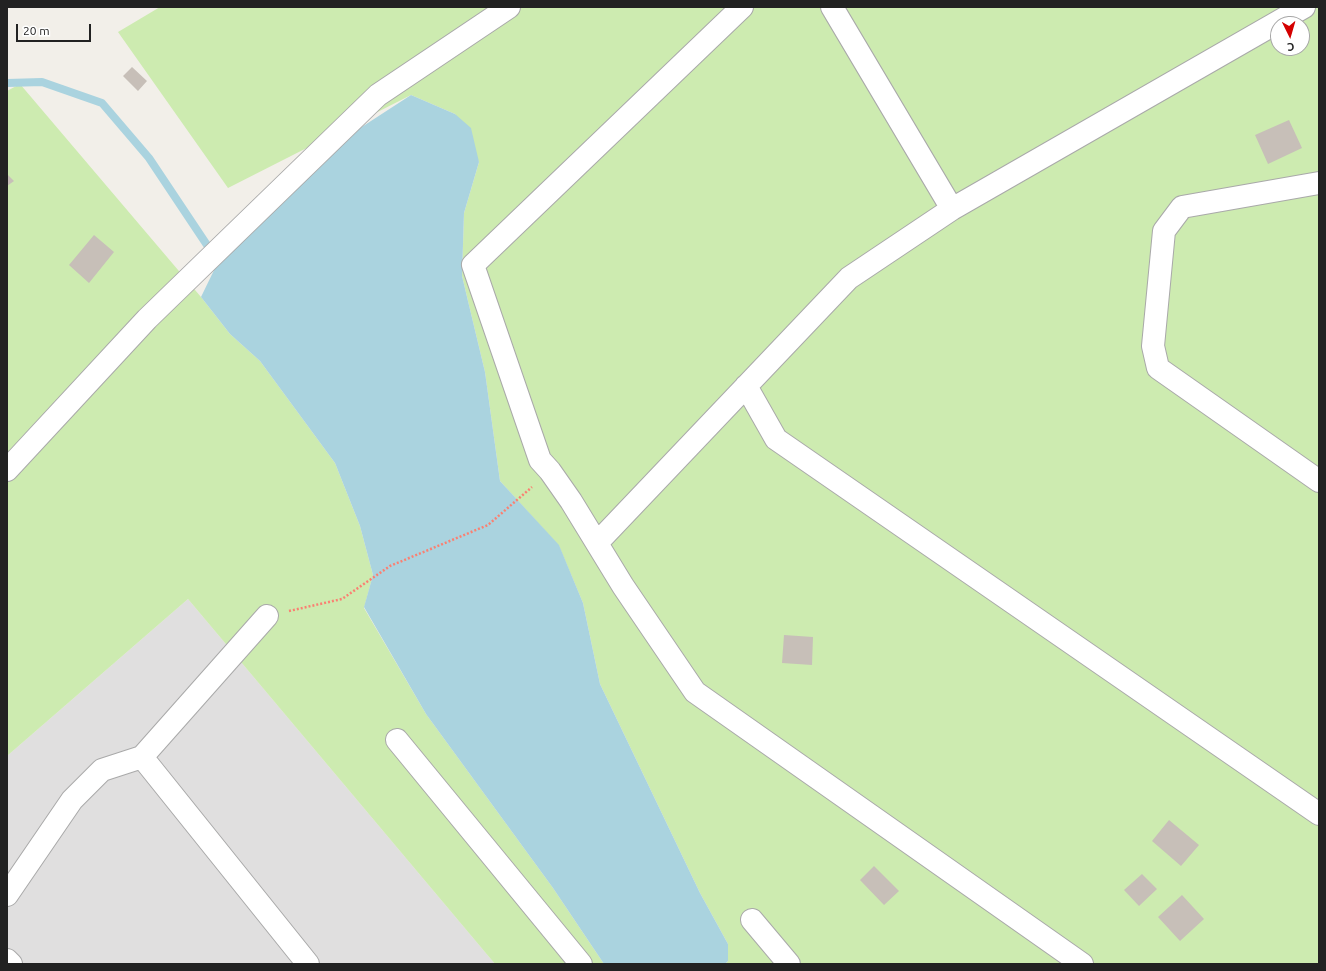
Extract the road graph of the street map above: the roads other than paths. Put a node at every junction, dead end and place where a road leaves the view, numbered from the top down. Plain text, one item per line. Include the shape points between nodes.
1 (509, 7) edge
2 (742, 7) edge
3 (832, 7) edge
4 (1304, 7) edge
5 (1319, 183) edge
6 (952, 209) junction
7 (746, 386) junction
8 (7, 470) edge
9 (1319, 481) edge
10 (597, 543) junction
11 (267, 616) road end
12 (397, 740) dead end
13 (142, 757) junction
14 (1319, 814) edge
15 (7, 895) edge
16 (752, 920) dead end
17 (7, 960) edge
18 (11, 964) edge
19 (308, 964) edge
20 (581, 964) edge
21 (789, 964) edge
22 (1082, 964) edge

1 - 8 street via 378,95 147,319
2 - 10 street via 473,265 540,460 550,471
3 - 6 street
4 - 6 street
5 - 9 street via 1182,207 1164,231 1153,346 1158,368
6 - 7 street via 849,278
7 - 10 street
7 - 14 street via 776,439
10 - 22 street via 695,692
11 - 13 street
12 - 20 street
13 - 15 street via 102,770 72,800
13 - 19 street
16 - 21 street
17 - 18 street

